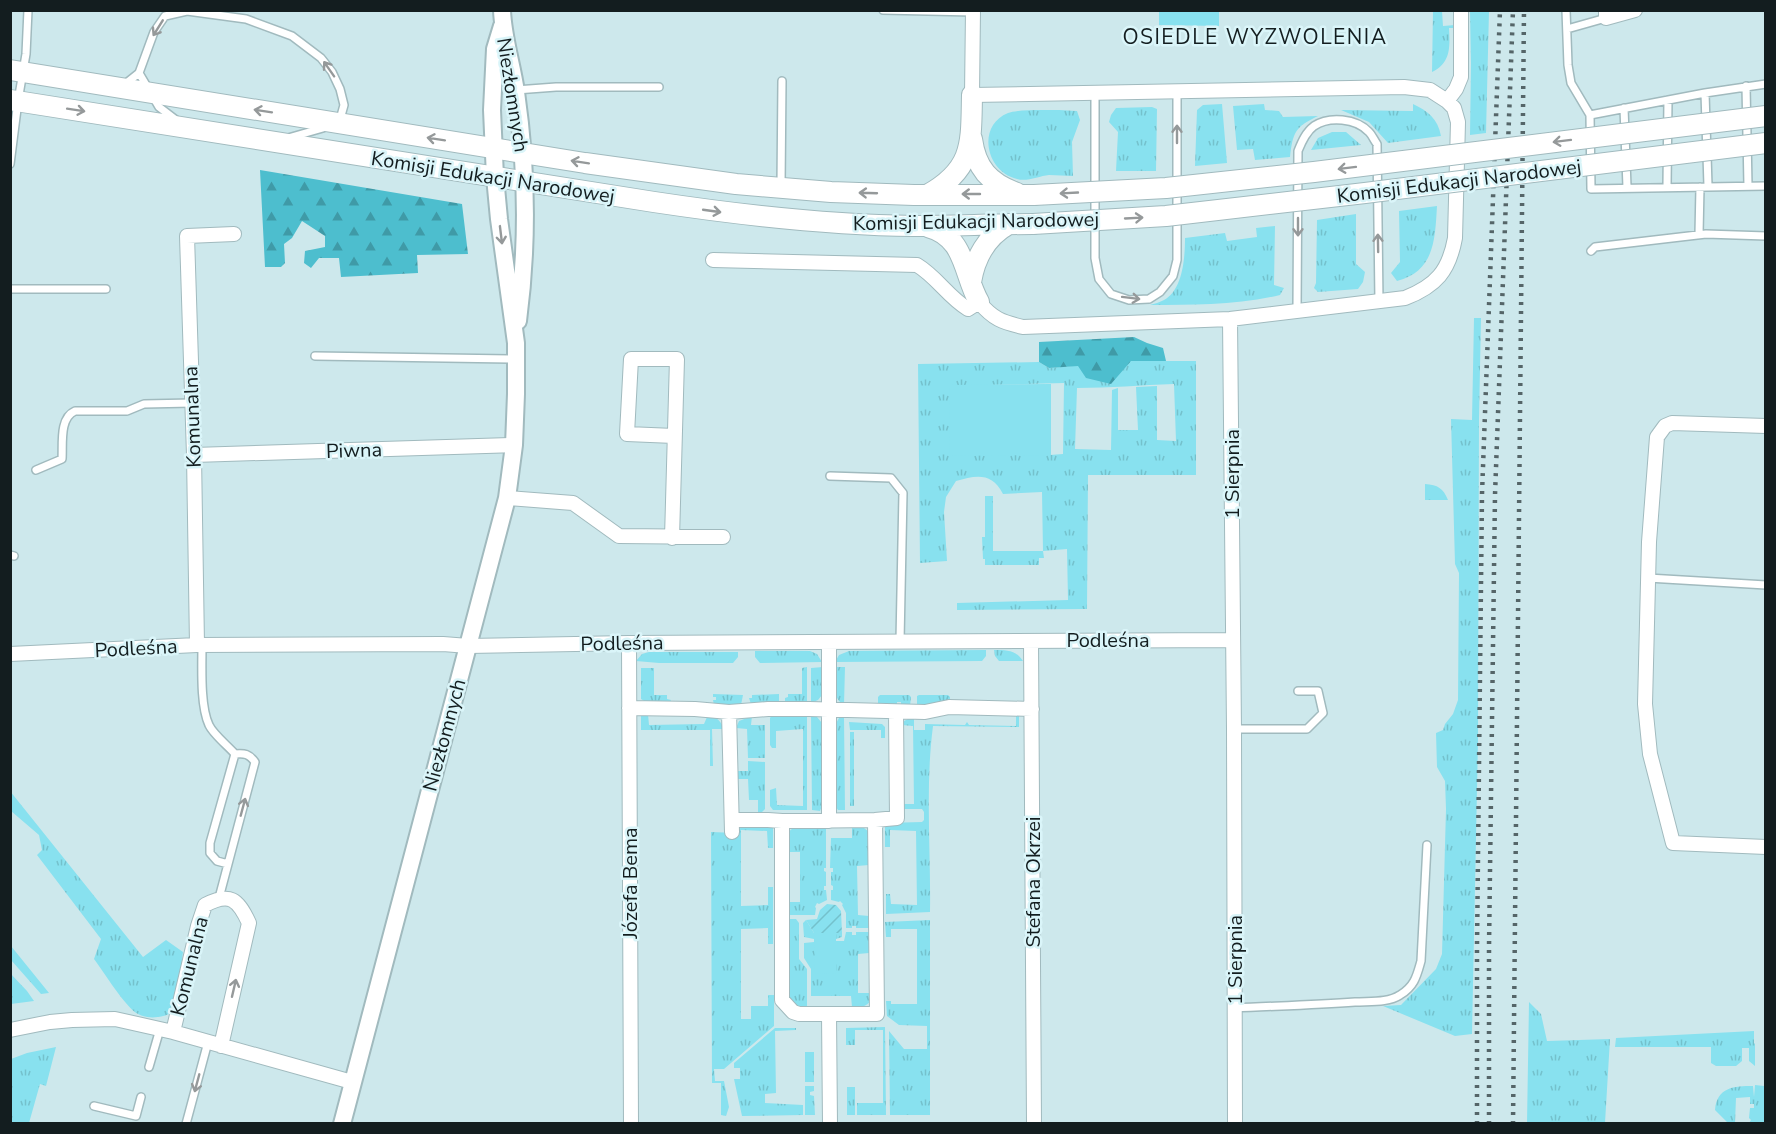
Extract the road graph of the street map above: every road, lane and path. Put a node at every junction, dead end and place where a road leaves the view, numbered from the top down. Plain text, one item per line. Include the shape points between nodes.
1 (28, 10) edge
2 (883, 10) edge
3 (1461, 10) edge
4 (1566, 10) edge
5 (1635, 10) edge
6 (973, 11) edge
7 (1606, 14) edge
8 (502, 18) edge
9 (1567, 29) junction
10 (17, 71) edge
11 (139, 74) junction
12 (782, 81) dead end
13 (1766, 84) edge
14 (1746, 86) junction
15 (658, 87) dead end
16 (120, 88) junction
17 (516, 90) junction
18 (1178, 90) junction
19 (1095, 92) junction
20 (1705, 93) junction
21 (152, 94) junction
22 (972, 95) junction
23 (14, 100) edge
24 (1668, 100) junction
25 (1447, 101) junction
26 (1624, 108) junction
27 (1590, 115) junction
28 (1766, 116) edge
29 (339, 123) junction
30 (185, 128) junction
31 (971, 135) junction
32 (274, 142) junction
33 (1766, 143) edge
34 (494, 148) junction
35 (523, 153) junction
36 (10, 164) edge
37 (495, 177) junction
38 (525, 182) junction
39 (1667, 186) junction
40 (1704, 186) junction
41 (1748, 186) junction
42 (1766, 186) edge
43 (781, 187) junction
44 (1626, 187) junction
45 (927, 195) junction
46 (1028, 195) junction
47 (1009, 224) junction
48 (925, 226) junction
49 (234, 234) dead end
50 (1699, 234) junction
51 (1766, 236) edge
52 (1591, 251) dead end
53 (713, 260) dead end
54 (971, 282) junction
55 (10, 289) edge
56 (106, 289) dead end
57 (1379, 302) junction
58 (979, 303) junction
59 (1297, 310) junction
60 (1230, 319) junction
61 (516, 351) junction
62 (315, 356) dead end
63 (192, 403) junction
64 (1766, 426) edge
65 (674, 436) junction
66 (514, 445) junction
67 (194, 455) junction
68 (36, 470) dead end
69 (830, 476) dead end
70 (507, 498) junction
71 (723, 537) dead end
72 (672, 538) junction
73 (1648, 578) junction
74 (1766, 585) edge
75 (1233, 640) junction
76 (900, 641) junction
77 (1031, 641) junction
78 (830, 642) junction
79 (629, 643) junction
80 (199, 645) junction
81 (468, 646) junction
82 (10, 654) edge
83 (1298, 691) dead end
84 (629, 708) junction
85 (830, 709) junction
86 (1032, 709) junction
87 (729, 712) junction
88 (896, 712) junction
89 (1234, 729) junction
90 (235, 754) junction
91 (875, 820) junction
92 (782, 821) junction
93 (829, 821) junction
94 (1427, 845) dead end
95 (1766, 847) edge
96 (228, 864) junction
97 (219, 898) junction
98 (1235, 1008) junction
99 (829, 1014) junction
100 (10, 1030) edge
101 (166, 1030) junction
102 (215, 1044) junction
103 (149, 1067) dead end
104 (352, 1082) junction
105 (141, 1097) dead end
106 (94, 1106) dead end
107 (186, 1124) edge
108 (342, 1124) edge
109 (631, 1124) edge
110 (830, 1124) edge
111 (1034, 1124) edge
112 (1235, 1124) edge

1 - 10 lane via 28,32
2 - 6 lane
3 - 25 street via 1461,76
4 - 9 lane
5 - 7 street
6 - 22 street
7 - 9 lane
8 - 17 street, Niezłomnych
8 - 34 street, Niezłomnych via 495,49
9 - 27 lane via 1571,83
10 - 16 main road, Komisji Edukacji Narodowej
10 - 23 lane
11 - 16 lane
11 - 21 lane
29 -> 11 lane via 344,105 340,89 321,58 292,36 246,19 187,11 165,16 154,32
12 - 43 lane
13 - 14 lane
14 - 20 lane
14 - 41 lane
15 - 17 lane
16 - 21 main road, Komisji Edukacji Narodowej
17 - 35 street, Niezłomnych
18 - 19 street
19 -> 18 lane via 1095,258 1099,279 1111,294 1129,300 1149,299 1161,292 1173,276 1177,260
18 - 25 street via 1404,87 1430,90
19 - 22 street
20 - 24 lane
20 - 40 lane
29 -> 21 main road, Komisji Edukacji Narodowej
21 - 30 lane via 159,107
22 - 31 main road
23 -> 30 main road, Komisji Edukacji Narodowej
23 - 36 lane
24 - 26 lane
24 - 39 lane
25 - 57 street via 1458,122 1452,255 1446,268 1426,289 1405,298
26 - 27 lane
26 - 44 lane
27 - 44 lane via 1591,189
28 -> 46 main road, Komisji Edukacji Narodowej, bridge via 1223,182
29 - 32 lane
34 -> 29 main road, Komisji Edukacji Narodowej
30 - 32 main road, Komisji Edukacji Narodowej
31 - 45 main road via 968,153 957,173
31 - 46 main road via 984,172 1001,186
32 - 37 main road, Komisji Edukacji Narodowej
47 -> 33 main road, Komisji Edukacji Narodowej, bridge via 1166,216
34 - 35 main road, Komisji Edukacji Narodowej
34 - 37 street, Niezłomnych
35 - 38 street, Niezłomnych
43 -> 35 main road, Komisji Edukacji Narodowej
37 - 38 main road, Komisji Edukacji Narodowej
37 -> 61 street, Niezłomnych
38 -> 48 main road, Komisji Edukacji Narodowej via 746,215
38 - 61 street, Niezłomnych
39 - 40 lane
39 - 44 lane
40 - 41 lane
40 - 50 lane
41 - 42 lane
45 -> 43 main road, Komisji Edukacji Narodowej
46 -> 45 main road, Komisji Edukacji Narodowej
47 - 48 main road, Komisji Edukacji Narodowej
47 - 54 main road via 983,248
48 - 54 main road via 950,239 960,252
49 - 63 street, Komunalna via 187,236
50 - 51 lane
50 - 52 lane via 1595,247
53 - 58 street via 917,265 929,272 958,303 968,309
54 - 58 main road
55 - 56 lane
57 - 59 street
57 -> 59 lane via 1377,144 1368,131 1354,122 1338,119 1314,127 1302,140 1299,151
58 - 60 street via 991,316 1023,327
59 - 60 street
60 - 75 street, 1 Sierpnia
61 - 62 lane
61 - 66 street, Niezłomnych
63 - 67 street, Komunalna
63 - 68 lane via 144,404 128,411 75,411 65,421 62,459
64 - 73 street via 1672,423 1658,434
65 - 65 street via 677,359 631,359 627,434
65 - 72 street
66 - 67 street, Piwna
66 - 70 street, Niezłomnych
67 - 80 street, Komunalna
69 - 76 lane via 891,478 903,493
70 - 72 street via 573,503 619,536
70 - 81 street, Niezłomnych
71 - 72 street
73 - 74 lane
73 - 95 street via 1645,704 1649,745 1673,843
75 - 77 street, Podleśna
75 - 89 street, 1 Sierpnia
76 - 77 street, Podleśna
76 - 78 street, Podleśna
77 - 86 street, Stefana Okrzei
78 - 79 street, Podleśna
78 - 85 street
79 - 81 street, Podleśna
79 - 84 street, Józefa Bema
80 - 81 street, Podleśna
80 - 82 street, Podleśna
80 - 90 lane via 210,726
81 - 104 street, Niezłomnych
83 - 89 lane via 1318,691 1323,713 1307,729
84 - 87 street
84 - 109 street, Józefa Bema
85 - 87 street
85 - 88 street
85 - 93 street
86 - 88 street via 949,707
86 - 111 street, Stefana Okrzei
87 - 92 street via 732,826
88 - 91 street via 897,818
89 - 98 street, 1 Sierpnia
90 - 96 lane via 210,843 210,853
96 -> 90 lane via 255,762 244,753
91 - 93 street
91 - 99 street via 878,1014
92 - 93 street
92 - 99 street via 783,1000 799,1014
94 - 98 lane via 1420,961 1418,976 1408,989 1386,1000
96 - 97 lane
97 - 101 street, Komunalna via 205,904
102 -> 97 street, Komunalna via 249,923 237,903
98 - 112 street, 1 Sierpnia
99 - 110 street
100 - 101 street via 50,1022 116,1019
101 - 102 street
101 - 103 lane
102 - 104 street
102 -> 107 lane
104 - 108 street, Niezłomnych
105 - 106 lane via 136,1116

